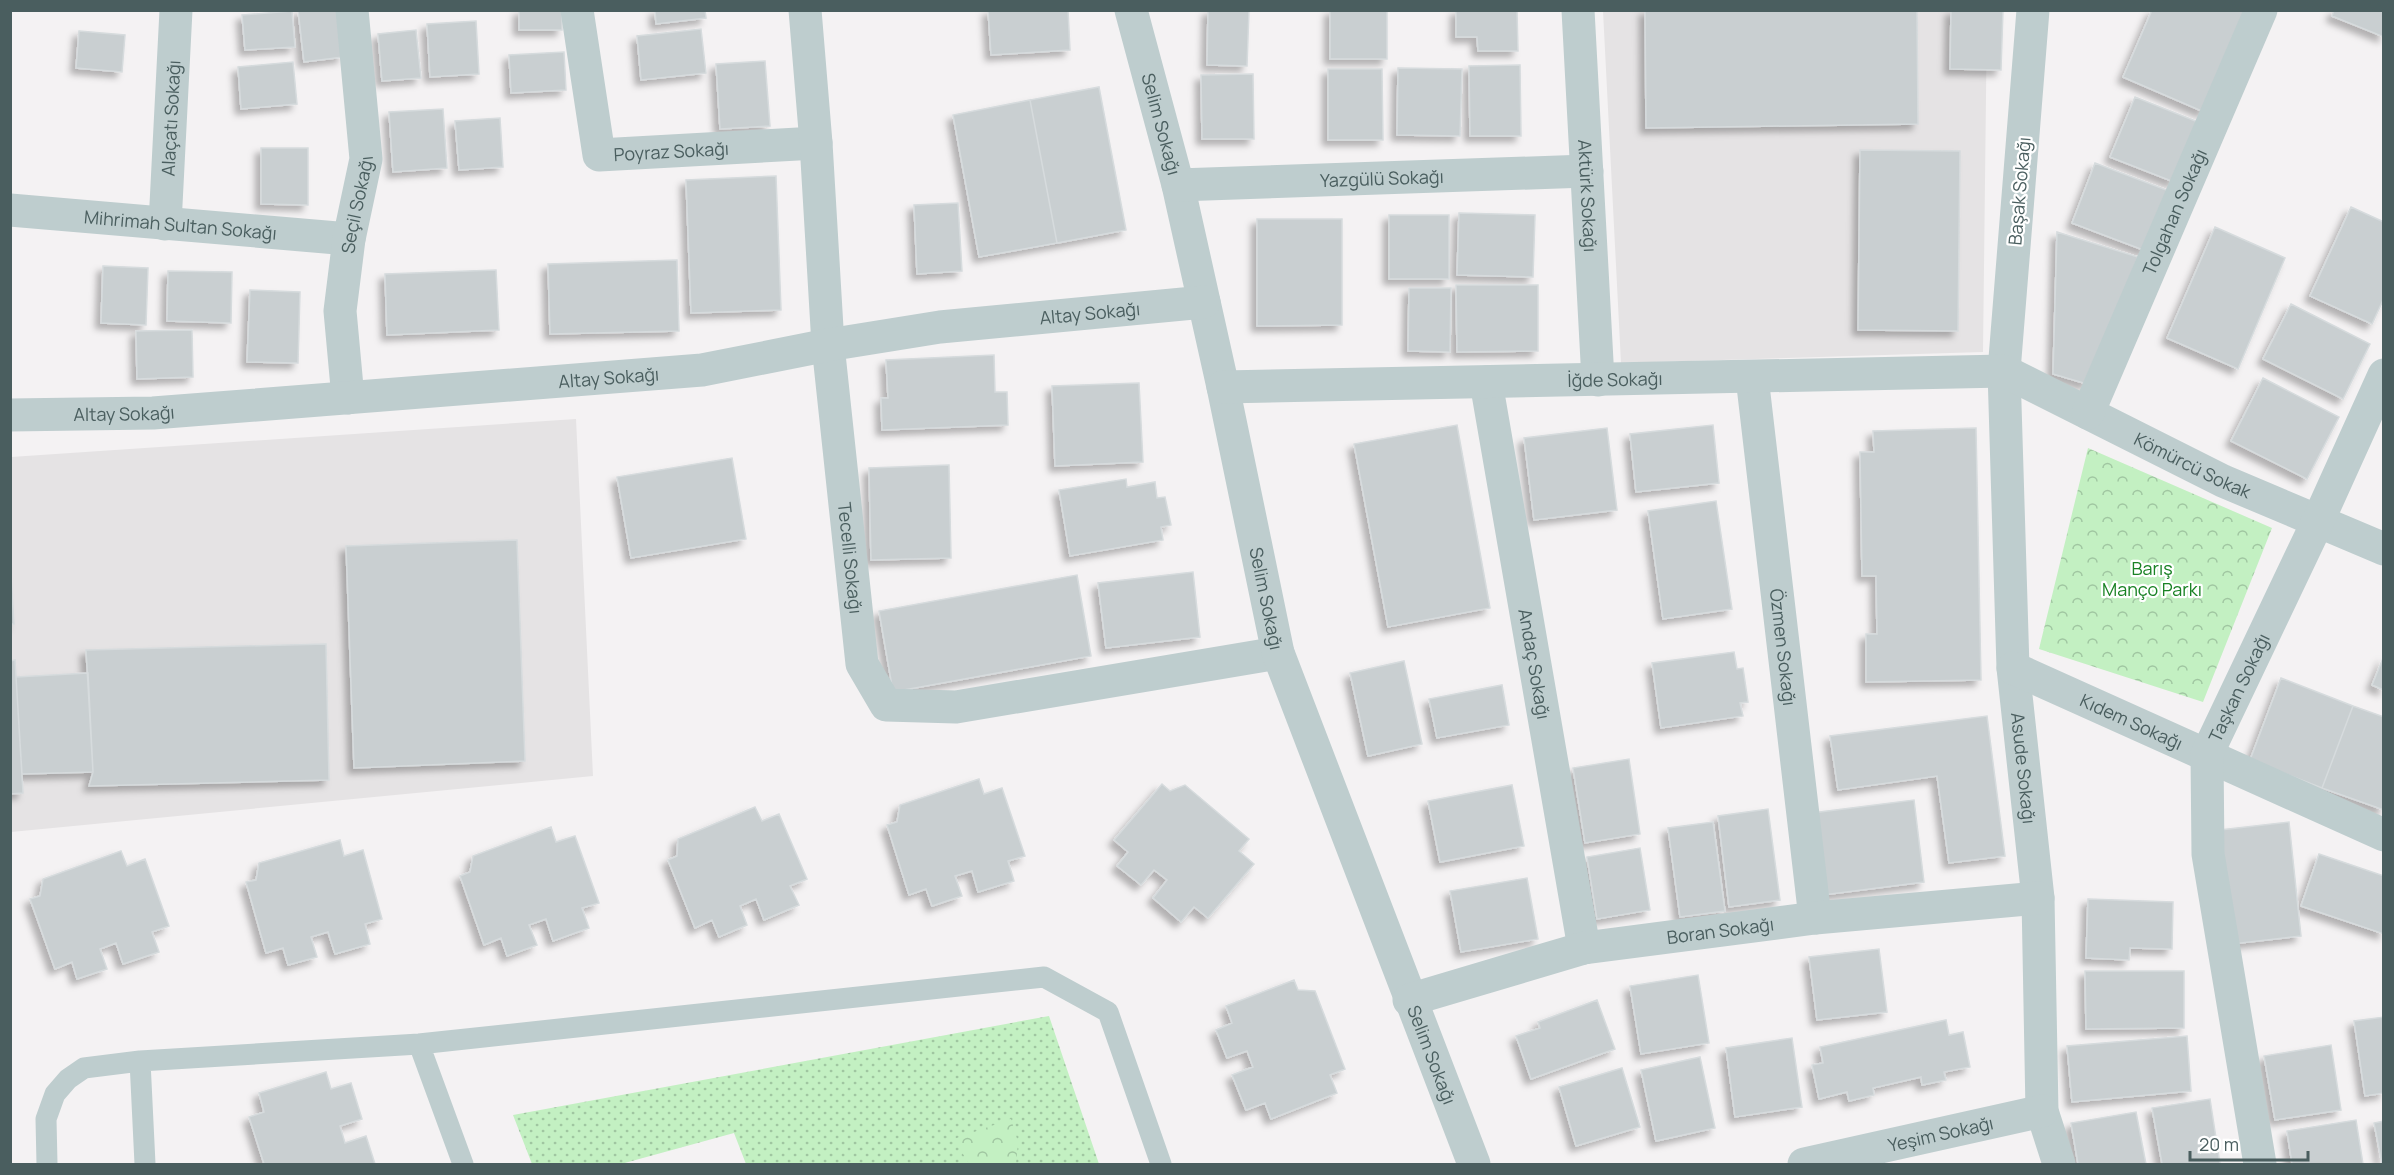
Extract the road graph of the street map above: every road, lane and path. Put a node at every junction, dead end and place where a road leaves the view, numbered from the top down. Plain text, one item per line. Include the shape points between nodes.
1 (176, 10) edge
2 (352, 10) edge
3 (577, 10) edge
4 (805, 10) edge
5 (1131, 10) edge
6 (1578, 10) edge
7 (2033, 10) edge
8 (2261, 10) edge
9 (816, 143) junction
10 (1587, 171) junction
11 (1178, 186) junction
12 (10, 210) edge
13 (165, 224) junction
14 (349, 239) junction
15 (1204, 302) junction
16 (828, 345) junction
17 (2004, 371) junction
18 (2384, 375) edge
19 (1752, 376) junction
20 (1598, 380) junction
21 (1486, 382) junction
22 (1223, 387) junction
23 (348, 398) junction
24 (2088, 413) junction
25 (10, 415) edge
26 (2318, 521) junction
27 (2384, 549) edge
28 (1278, 653) junction
29 (2013, 668) junction
30 (2207, 754) junction
31 (2384, 835) edge
32 (2038, 898) junction
33 (1815, 918) junction
34 (1584, 948) junction
35 (1409, 1000) junction
36 (419, 1044) junction
37 (140, 1061) junction
38 (2042, 1111) junction
39 (47, 1164) edge
40 (145, 1164) edge
41 (463, 1164) edge
42 (1161, 1164) edge
43 (1474, 1164) edge
44 (1804, 1164) edge
45 (2059, 1164) edge
46 (2260, 1164) edge

1 - 13 street, Alaçatı Sokağı
2 - 14 street, Seçil Sokağı via 366,159
3 - 9 street, Poyraz Sokağı via 599,155
4 - 9 street, Tecelli Sokağı
5 - 11 street, Selim Sokağı
6 - 10 street, Aktürk Sokağı
7 - 17 street, Başak Sokağı
8 - 24 street, Tolgahan Sokağı
9 - 16 street, Tecelli Sokağı
10 - 11 street, Yazgülü Sokağı
10 - 20 street, Aktürk Sokağı
11 - 15 street, Selim Sokağı
12 - 13 street, Mihrimah Sultan Sokağı
13 - 14 street, Mihrimah Sultan Sokağı
14 - 23 street, Seçil Sokağı via 340,311
15 - 16 street, Altay Sokağı via 940,327
15 - 22 street, Selim Sokağı
16 - 23 street, Altay Sokağı via 702,370
16 - 28 street, Tecelli Sokağı via 862,664 886,705 956,707
17 - 19 street, İğde Sokağı
17 - 24 street, Kömürcü Sokak
17 - 29 street, Asude Sokağı
18 - 26 street, Taşkan Sokağı
19 - 20 street, İğde Sokağı
19 - 33 street, Özmen Sokağı
20 - 21 street, İğde Sokağı
21 - 22 street, İğde Sokağı
21 - 34 street, Andaç Sokağı
22 - 28 street, Selim Sokağı
23 - 25 street, Altay Sokağı via 153,413
24 - 26 street, Kömürcü Sokak via 2223,481
26 - 27 street, Kömürcü Sokak
26 - 30 street, Taşkan Sokağı
28 - 35 street, Selim Sokağı
29 - 30 street, Kıdem Sokağı
29 - 32 street, Asude Sokağı
30 - 31 street, Kıdem Sokağı
30 - 46 street, Taşkan Sokağı via 2208,854
32 - 33 street, Boran Sokağı
32 - 38 street, Asude Sokağı
33 - 34 street, Boran Sokağı
34 - 35 street, Boran Sokağı
35 - 43 street, Selim Sokağı
36 - 37 lane
36 - 41 lane
36 - 42 lane via 1044,977 1108,1012
37 - 39 lane via 84,1068 68,1079 55,1094 46,1119
37 - 40 lane
38 - 44 street, Yeşim Sokağı
38 - 45 street, Asude Sokağı

